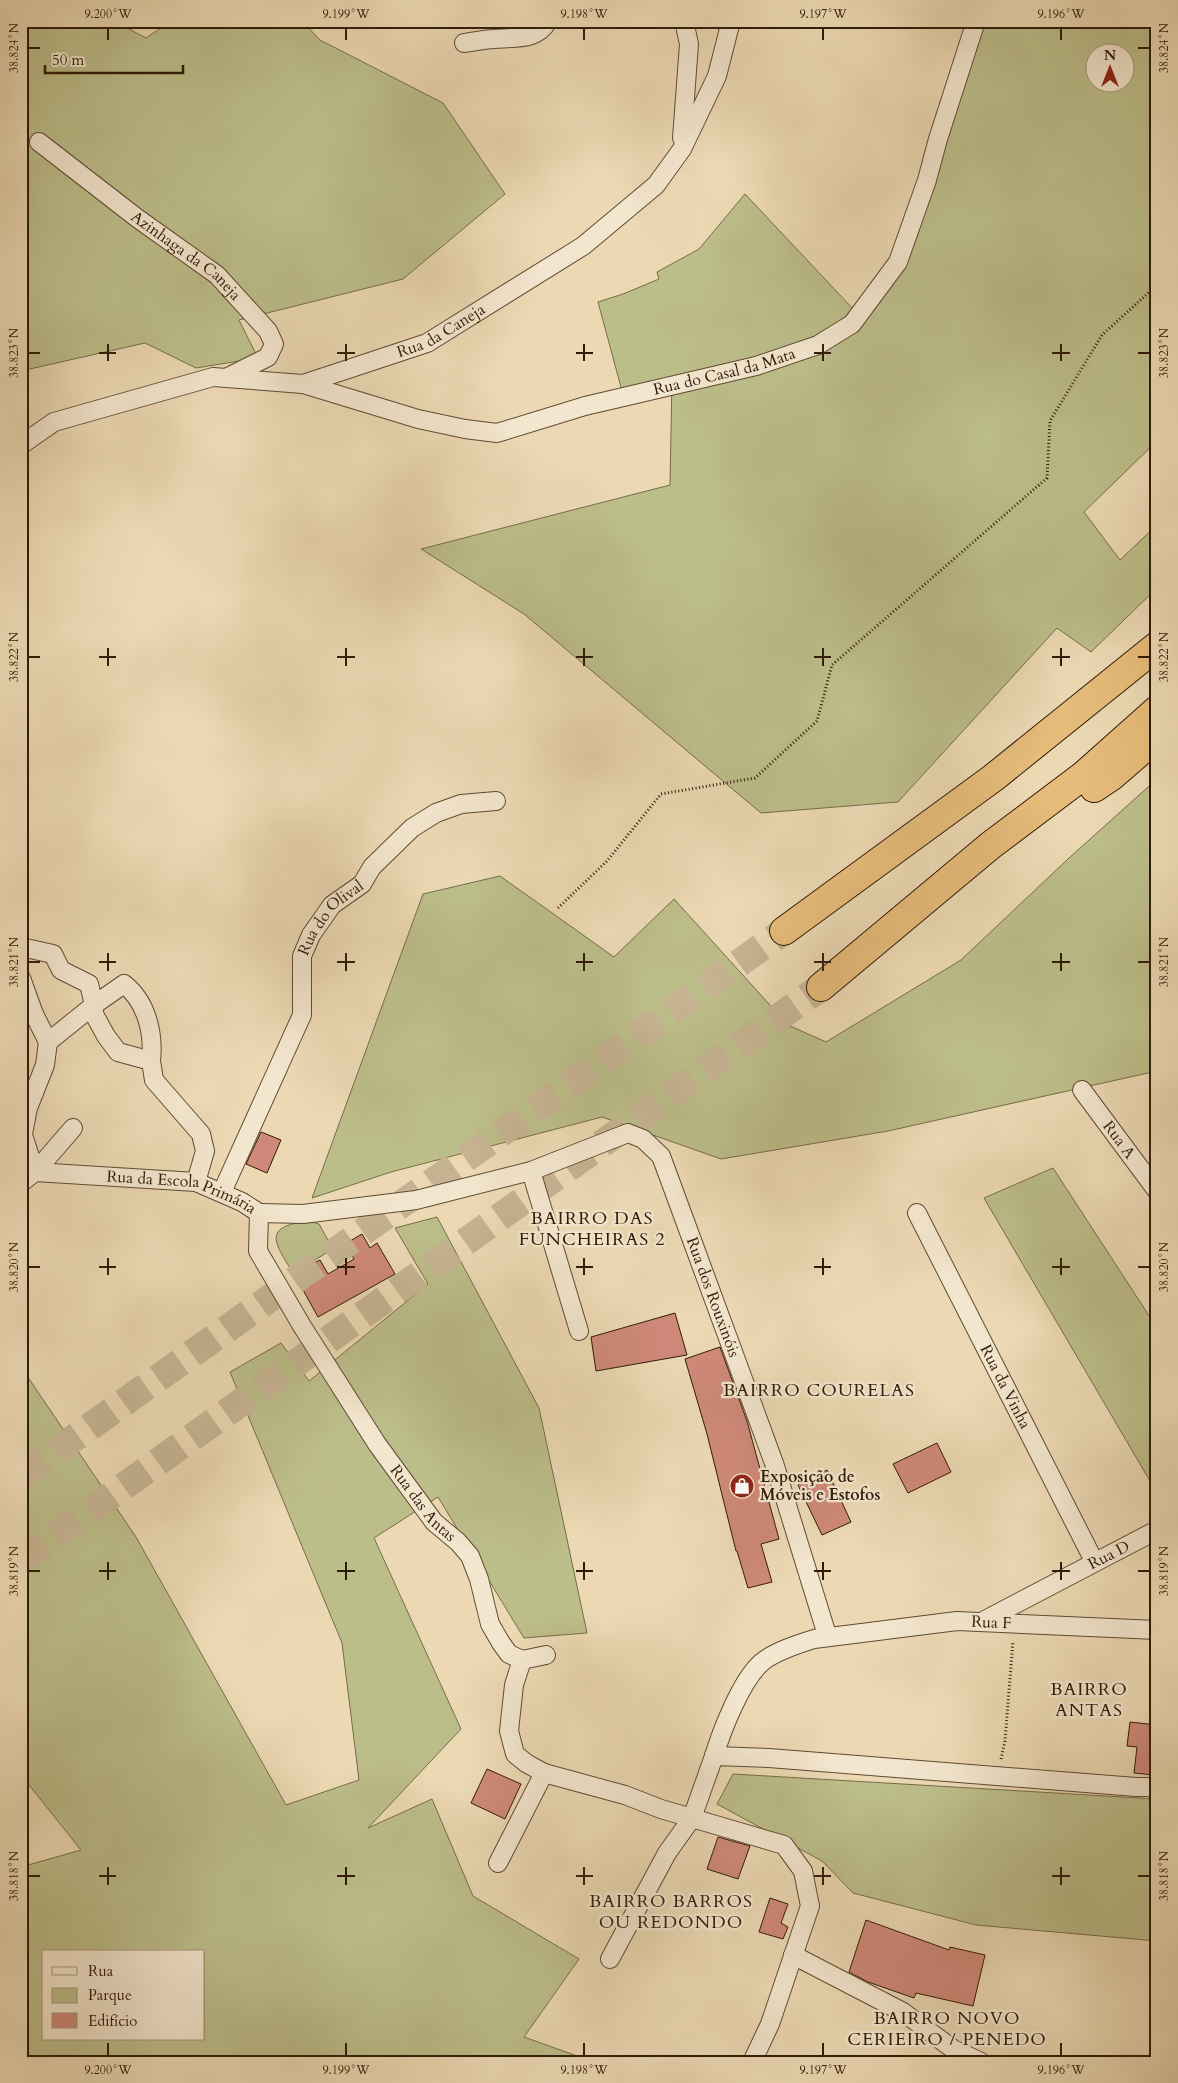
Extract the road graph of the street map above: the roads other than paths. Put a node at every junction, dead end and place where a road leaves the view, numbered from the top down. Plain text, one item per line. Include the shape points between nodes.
1 (548, 21) edge
2 (684, 21) edge
3 (731, 21) edge
4 (976, 21) edge
5 (464, 43) dead end
6 (39, 142) dead end
7 (682, 149) junction
8 (227, 378) junction
9 (302, 384) junction
10 (21, 445) edge
11 (1157, 646) edge
12 (1157, 710) edge
13 (1157, 737) edge
14 (496, 801) dead end
15 (967, 866) junction
16 (784, 931) tunnel mouth
17 (21, 947) edge
18 (22, 985) edge
19 (821, 987) tunnel mouth
20 (94, 1004) junction
21 (48, 1042) junction
22 (151, 1062) junction
23 (1082, 1090) dead end
24 (72, 1128) dead end
25 (22, 1140) edge
26 (531, 1171) junction
27 (28, 1178) edge
28 (196, 1182) junction
29 (1157, 1191) edge
30 (222, 1192) junction
31 (259, 1213) junction
32 (917, 1213) dead end
33 (302, 1326) joint
34 (578, 1331) dead end
35 (1157, 1530) edge
36 (1094, 1562) junction
37 (983, 1622) junction
38 (1157, 1630) edge
39 (827, 1636) junction
40 (546, 1655) dead end
41 (522, 1660) junction
42 (714, 1756) junction
43 (544, 1773) junction
44 (1157, 1787) edge
45 (692, 1818) junction
46 (498, 1863) dead end
47 (793, 1955) junction
48 (610, 1959) dead end
49 (752, 2062) edge
50 (981, 2062) edge

1 - 5 street via 543,29 522,39
2 - 7 street via 689,44
3 - 7 street, Rua da Caneja via 717,76
4 - 9 street, Rua do Casal da Mata via 928,180 898,262 852,324 818,345 756,366 586,406 497,433 418,419
6 - 8 street, Azinhaga da Caneja via 217,275 268,332 274,344 268,357
7 - 9 street, Rua da Caneja via 656,185 583,246 526,282 427,343
8 - 9 street, Rua da Caneja
8 - 10 street, Rua da Caneja via 213,377 54,422
11 - 16 highway via 993,778
12 - 15 highway via 1084,775
13 - 15 highway via 1112,776 1036,827
14 - 30 street, Rua do Olival via 461,804 436,813 412,828 372,867 362,884 332,905 311,935 302,956 302,1016
15 - 19 highway
17 - 20 street via 53,954 61,970 88,984
18 - 21 street
20 - 21 street
20 - 22 street via 94,1014 118,1052
20 - 22 street via 124,984 131,990 145,1014 153,1043
21 - 25 street via 45,1066 28,1108
22 - 28 street via 154,1080 201,1134 205,1151
23 - 29 street, Rua A
24 - 27 street
25 - 27 street
26 - 31 street via 416,1200 303,1214
26 - 34 street
26 - 39 street, Rua dos Rouxinóis via 628,1133 643,1139 662,1156 774,1463
27 - 28 street, Rua da Escola Primária
28 - 30 street, Rua da Escola Primária
30 - 31 street, Rua da Escola Primária
31 - 33 street, Rua da Escola Primária via 258,1251
32 - 36 street, Rua da Vinha
33 - 41 street, Rua das Antas via 377,1444 434,1522 470,1556 490,1624 509,1654
35 - 36 street, Rua D
36 - 37 street, Rua D
37 - 38 street, Rua F
37 - 39 street, Rua F via 957,1621
39 - 42 street, Rua F via 792,1646 762,1662 744,1683
40 - 41 street
41 - 43 street via 514,1684 509,1731 515,1754
42 - 44 street
42 - 45 street, Rua F
43 - 45 street via 625,1794
43 - 46 street
45 - 47 street via 784,1845 803,1871 810,1906
45 - 48 street, Rua F via 667,1853
47 - 49 street via 770,2024
47 - 50 street via 903,2012 953,2049

